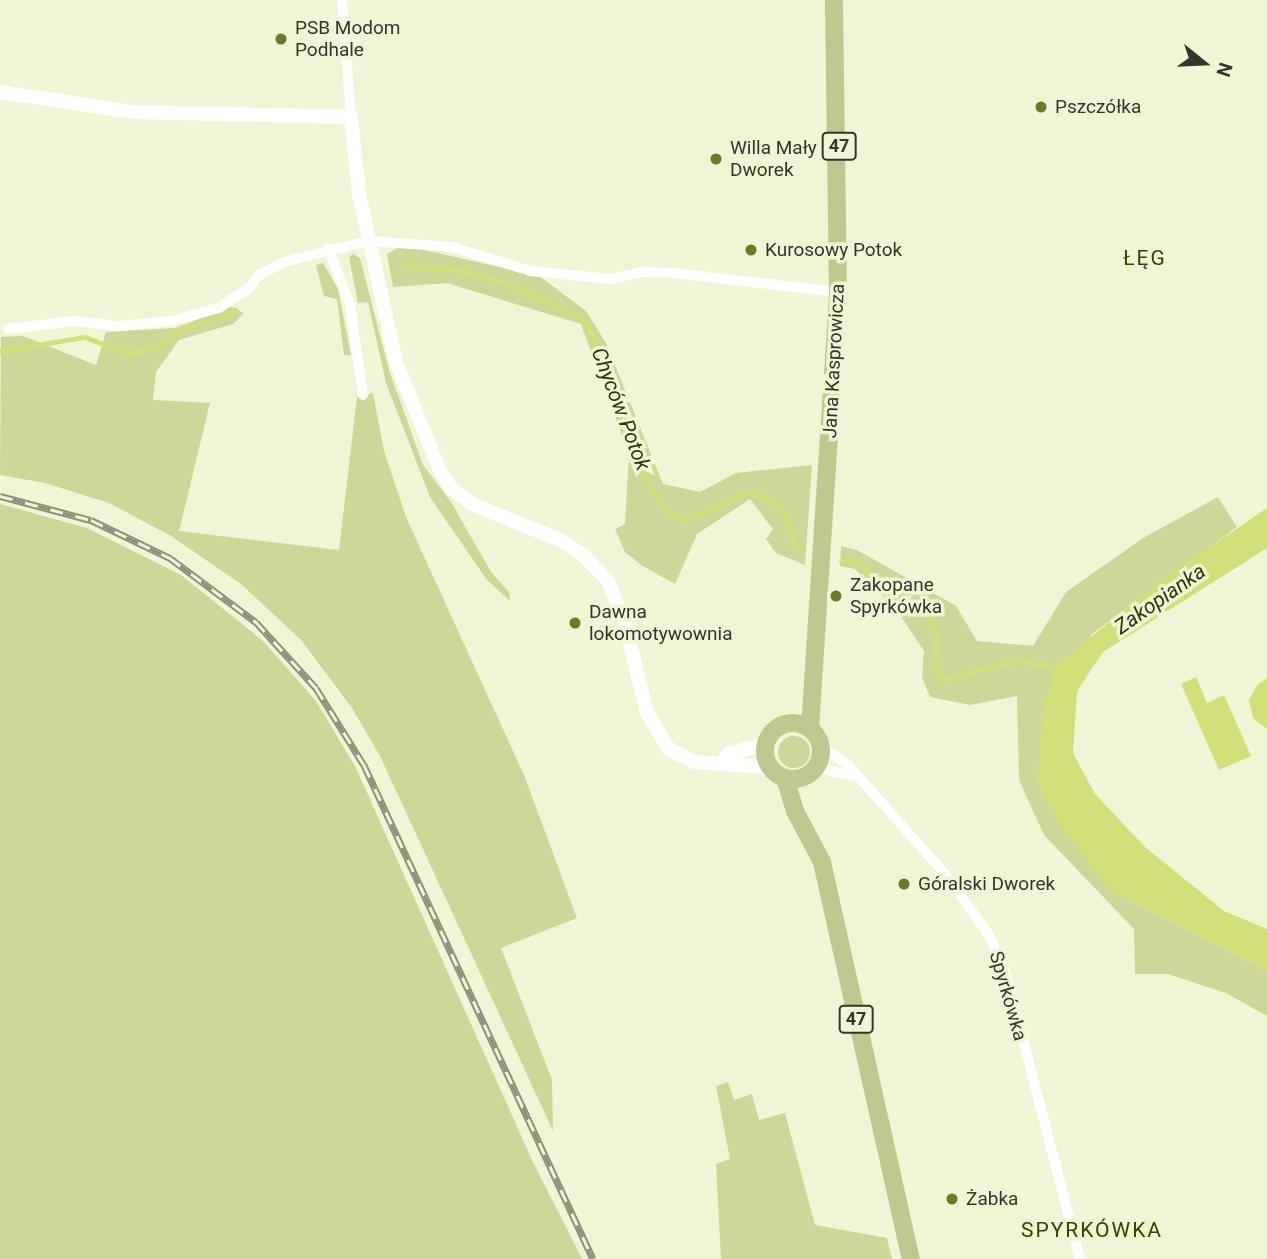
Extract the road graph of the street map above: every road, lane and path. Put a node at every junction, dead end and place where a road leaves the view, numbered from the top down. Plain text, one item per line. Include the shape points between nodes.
1 (342, 0) edge
2 (834, 0) edge
3 (0, 92) edge
4 (351, 117) junction
5 (369, 242) junction
6 (328, 248) junction
7 (838, 292) junction
8 (8, 330) dead end
9 (363, 395) dead end
10 (811, 679) junction
11 (792, 723) junction
12 (810, 729) junction
13 (767, 743) junction
14 (821, 746) junction
15 (723, 761) junction
16 (770, 767) junction
17 (811, 772) junction
18 (854, 776) junction
19 (785, 778) junction
20 (806, 824) junction
21 (911, 1259) edge
22 (1080, 1259) edge

1 - 4 street
2 - 7 main road, Jana Kasprowicza / 47
3 - 4 street via 132,112
4 - 5 street
5 - 6 street
5 - 7 street via 453,247 530,271 611,279 641,272 674,273
5 - 15 street via 396,362 419,427 452,488 472,504 560,540 591,562 620,604 652,727 669,749 688,761
6 - 8 street via 259,275 250,287 219,308 183,318 119,326 74,321
6 - 9 street via 350,304
7 - 10 main road, Jana Kasprowicza / 47
10 - 11 main road, 47
10 - 12 main road, 47
11 - 12 main road
11 - 13 main road, 47 via 774,732
12 - 14 main road
13 - 15 street via 728,754
13 - 16 main road
14 - 17 main road, 47
14 - 18 street, Spyrkówka via 848,765
15 - 16 street
16 - 19 main road
17 - 18 street
17 - 19 main road
17 - 20 main road, 47
18 - 22 street, Spyrkówka via 945,874 989,935 1005,971
19 - 20 main road, 47 via 797,816
20 - 21 main road, 47 via 822,862

